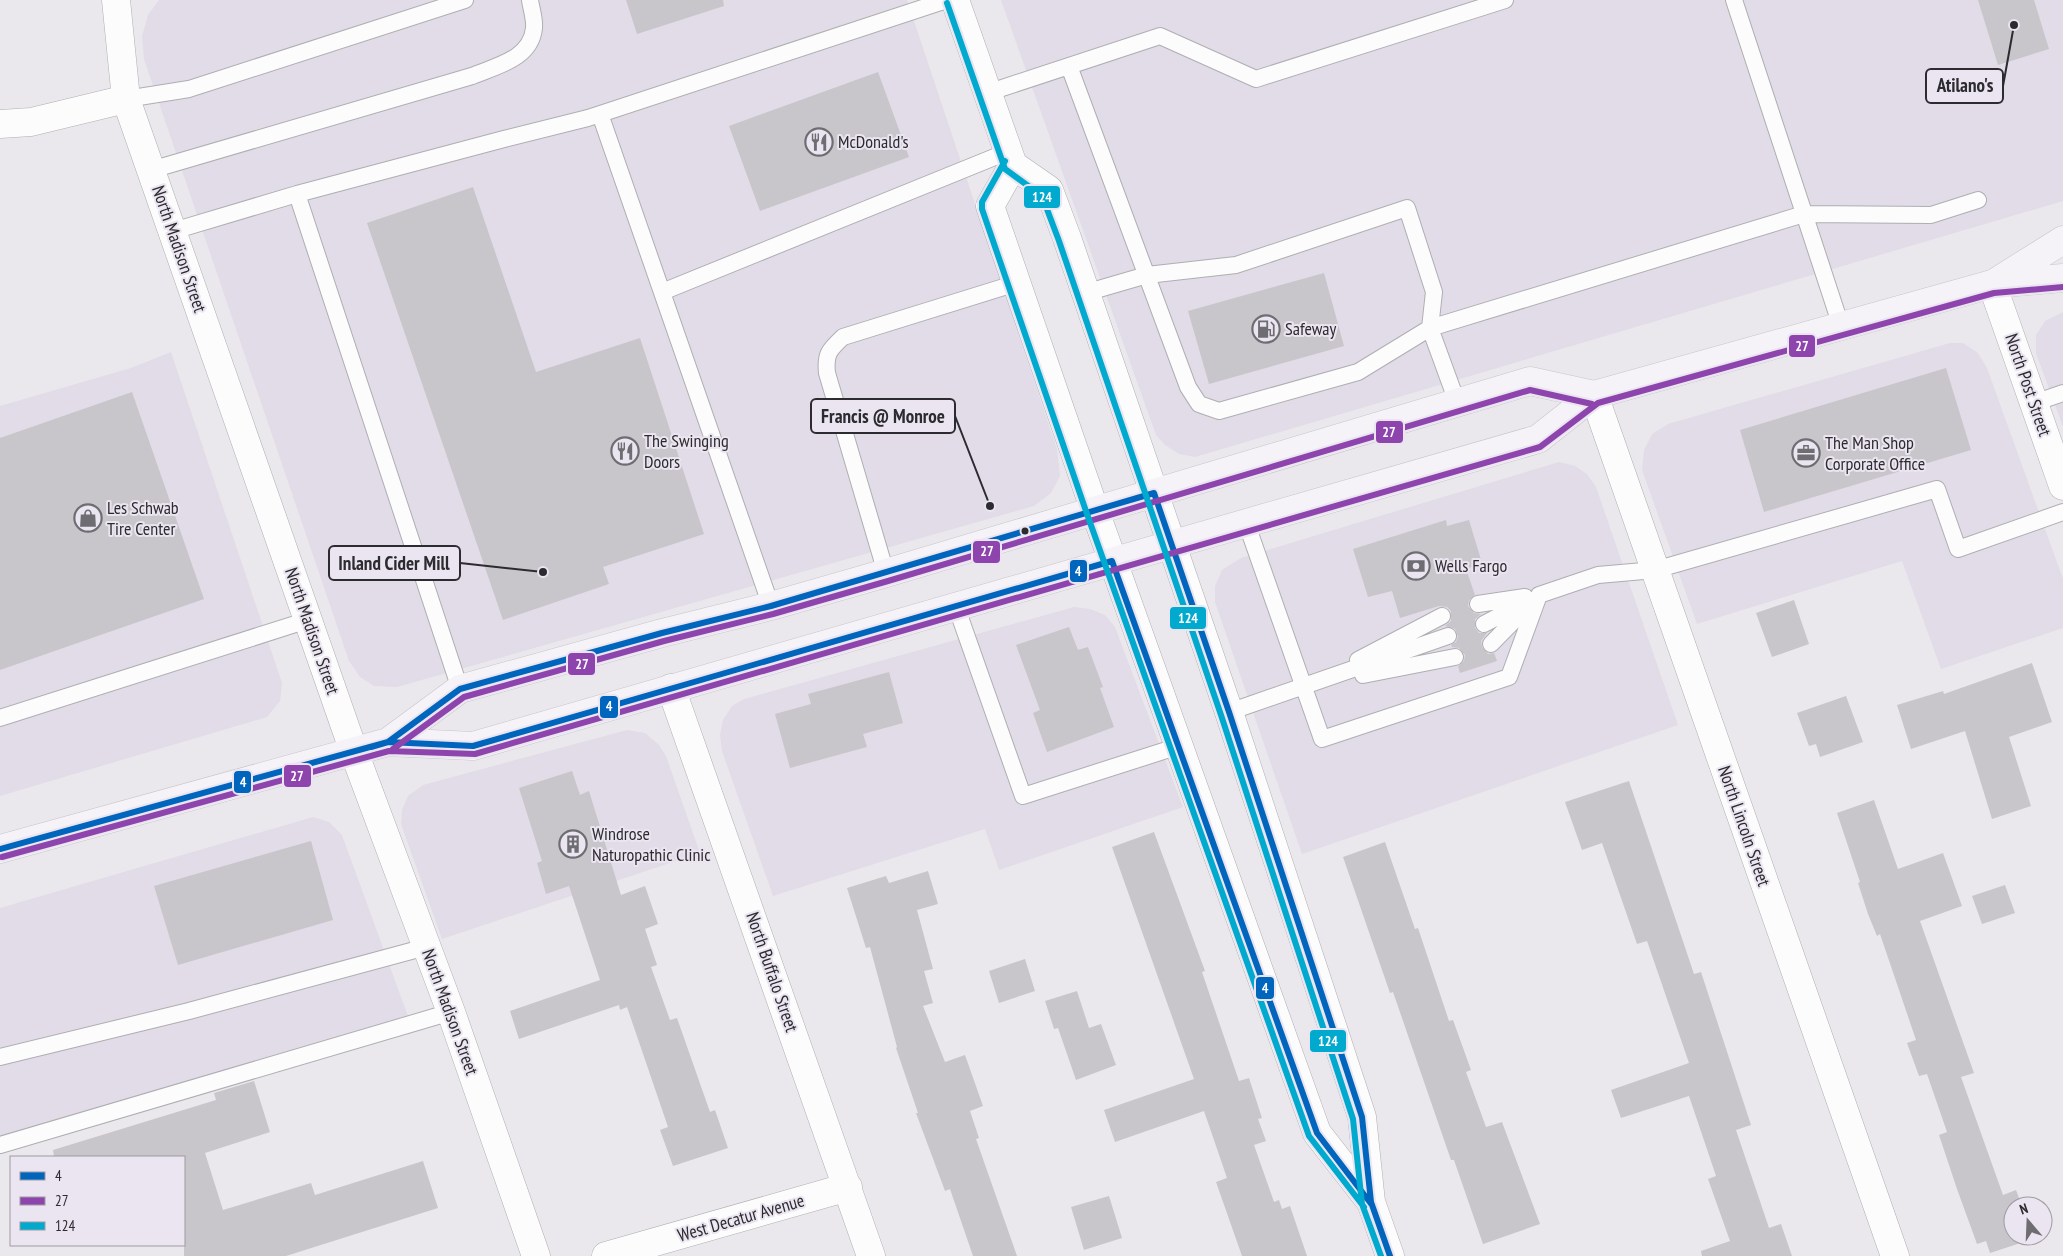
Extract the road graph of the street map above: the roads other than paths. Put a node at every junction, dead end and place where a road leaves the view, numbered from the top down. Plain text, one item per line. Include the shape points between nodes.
1 (116, 0) edge
2 (466, 0) edge
3 (530, 0) edge
4 (947, 0) edge
5 (955, 0) edge
6 (1505, 0) edge
7 (1734, 0) edge
8 (1069, 66) junction
9 (987, 93) junction
10 (126, 99) junction
11 (600, 114) junction
12 (0, 124) edge
13 (1010, 158) junction
14 (151, 170) junction
15 (297, 194) junction
16 (1978, 200) dead end
17 (1804, 214) junction
18 (173, 231) junction
19 (2063, 240) edge
20 (1147, 275) junction
21 (2063, 278) edge
22 (1017, 283) junction
23 (1992, 284) junction
24 (662, 292) junction
25 (1085, 293) junction
26 (1841, 326) junction
27 (1430, 328) junction
28 (2063, 393) edge
29 (1594, 395) junction
30 (1457, 402) junction
31 (2034, 403) junction
32 (2063, 486) edge
33 (1154, 493) junction
34 (1095, 511) junction
35 (2063, 512) edge
36 (1246, 522) junction
37 (1171, 544) junction
38 (1112, 561) junction
39 (1655, 570) junction
40 (886, 573) junction
41 (1539, 595) junction
42 (1478, 604) dead end
43 (771, 606) junction
44 (956, 606) junction
45 (1442, 616) dead end
46 (308, 620) junction
47 (1484, 624) dead end
48 (1448, 636) dead end
49 (1491, 644) dead end
50 (1455, 657) dead end
51 (1305, 687) junction
52 (671, 688) junction
53 (460, 689) junction
54 (1229, 712) junction
55 (0, 718) edge
56 (388, 742) junction
57 (1179, 746) junction
58 (354, 752) junction
59 (0, 849) edge
60 (426, 947) junction
61 (450, 1012) junction
62 (0, 1057) edge
63 (0, 1145) edge
64 (848, 1188) junction
65 (1371, 1202) junction
66 (536, 1256) edge
67 (606, 1256) edge
68 (871, 1256) edge
69 (1390, 1256) edge
70 (1894, 1256) edge

1 - 10 street, North Madison Street
2 - 10 lane via 189,89
3 - 14 lane via 535,27 527,48 515,58 472,76
4 - 11 lane
5 - 9 street
6 - 8 lane via 1256,79 1160,36
7 - 17 lane
8 - 9 lane
8 - 20 lane
9 - 13 street
10 - 12 street via 31,122
10 - 14 street, North Madison Street
11 - 15 lane
11 - 24 lane
13 - 22 street via 990,206
13 - 24 lane
13 - 25 street via 1049,190
14 - 18 street, North Madison Street
15 - 18 lane
15 - 53 lane
16 - 17 lane via 1931,215
17 - 26 lane
17 - 27 lane
18 - 46 street, North Madison Street
19 - 23 main road
20 - 25 lane
20 - 27 lane via 1188,387 1199,404 1219,411 1358,372
20 - 27 lane via 1236,265 1407,208 1434,292
21 - 23 main road
22 - 34 street
22 - 40 lane via 843,337 830,349 825,360 826,373
23 - 26 main road
23 - 31 street, North Post Street
24 - 43 lane
25 - 33 street
26 - 29 main road
27 - 30 lane
28 - 31 lane
29 - 30 main road via 1530,381
29 - 36 main road via 1538,439
29 - 39 street, North Lincoln Street
30 - 33 main road
31 - 32 street, North Post Street
33 - 34 main road
33 - 37 street
34 - 38 street
34 - 40 main road
35 - 39 lane via 1958,549 1937,489
36 - 37 main road
36 - 51 lane
37 - 38 main road
37 - 54 street
38 - 44 main road
38 - 57 street
39 - 41 lane via 1598,575
39 - 70 street, North Lincoln Street
40 - 43 main road
41 - 42 lane
41 - 47 lane
41 - 49 lane
41 - 51 lane via 1509,677 1322,739
43 - 53 main road
44 - 52 main road
44 - 57 lane via 1023,796
45 - 51 lane
46 - 55 lane
46 - 58 street, North Madison Street
48 - 51 lane
50 - 51 lane
51 - 54 lane
52 - 56 main road via 473,746
52 - 64 street, North Buffalo Street
53 - 56 main road
54 - 65 street via 1362,1117
56 - 58 main road
57 - 65 street via 1317,1133
58 - 59 main road
58 - 60 street, North Madison Street
60 - 61 street, North Madison Street
60 - 62 lane via 189,1011
61 - 63 lane
61 - 66 street, North Madison Street
64 - 67 street, West Decatur Avenue
64 - 68 street, North Buffalo Street
65 - 69 street

